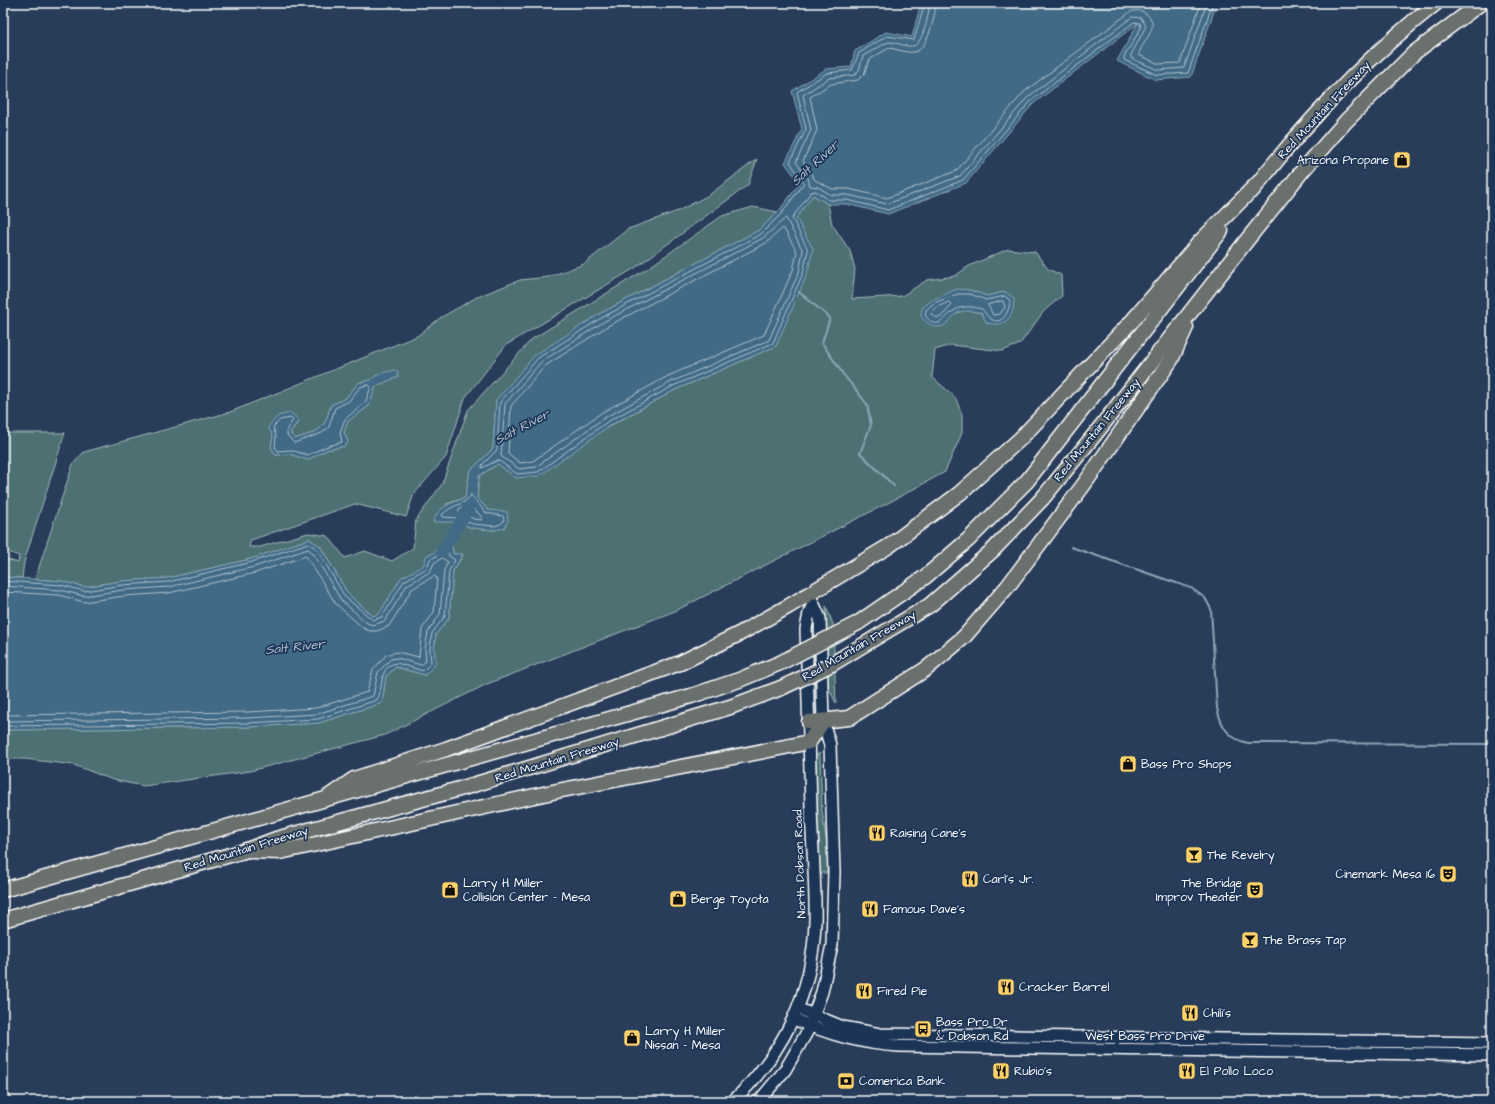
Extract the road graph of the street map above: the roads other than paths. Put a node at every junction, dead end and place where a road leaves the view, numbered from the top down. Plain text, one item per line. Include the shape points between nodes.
1 (1436, 3) edge
2 (1481, 3) edge
3 (1489, 3) edge
4 (1452, 23) junction
5 (1257, 184) junction
6 (1197, 305) junction
7 (811, 599) junction
8 (816, 722) junction
9 (810, 742) junction
10 (328, 797) junction
11 (244, 851) junction
12 (3, 890) edge
13 (3, 920) edge
14 (804, 1017) junction
15 (1492, 1043) edge
16 (1492, 1055) edge
17 (733, 1101) edge
18 (759, 1101) edge

1 - 5 highway, Red Mountain Freeway via 1398,33 1338,92
2 - 4 highway, Red Mountain Freeway
3 - 4 highway
4 - 6 highway, Red Mountain Freeway via 1414,53 1346,121 1298,176
5 - 7 highway via 1198,244 1133,320 1020,439 960,493 889,546
5 - 10 highway, Red Mountain Freeway, bridge via 1027,481 968,540 925,577 858,623 780,663 691,696 369,788
6 - 8 highway via 1171,360 1045,538 979,622 953,648 905,684 849,718
6 - 11 highway, Red Mountain Freeway, bridge via 1046,493 993,550 930,605 832,664 781,688 730,707 464,788 276,839
7 - 8 street, North Dobson Road via 820,618
7 - 10 highway via 663,670 446,749 354,779
8 - 9 highway
8 - 14 street, North Dobson Road via 830,745 833,923 831,956
9 - 11 highway via 557,791 280,852
9 - 14 street, North Dobson Road via 815,924
10 - 12 highway, Red Mountain Freeway
11 - 13 highway, Red Mountain Freeway
14 - 15 street, West Bass Pro Drive via 843,1028 888,1034
14 - 16 street, West Bass Pro Drive via 828,1034 853,1041 899,1046
14 - 17 street, North Dobson Road via 765,1067
14 - 18 street, North Dobson Road via 785,1070

